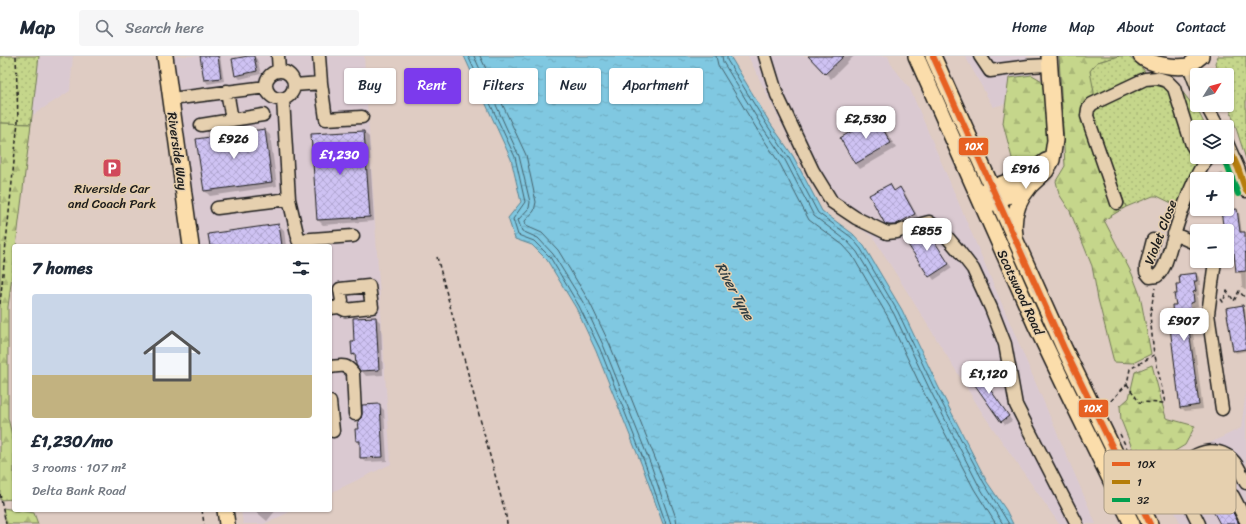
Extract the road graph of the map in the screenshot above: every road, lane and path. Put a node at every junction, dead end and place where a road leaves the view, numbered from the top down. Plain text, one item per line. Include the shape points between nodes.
1 (16, 56) edge
2 (165, 56) edge
3 (278, 56) edge
4 (319, 56) edge
5 (764, 56) edge
6 (916, 56) edge
7 (933, 56) edge
8 (980, 56) edge
9 (1141, 56) edge
10 (1201, 56) edge
11 (1049, 61) edge
12 (1016, 62) edge
13 (1189, 66) joint
14 (279, 71) junction
15 (321, 83) junction
16 (294, 85) junction
17 (266, 87) junction
18 (227, 91) junction
19 (283, 99) junction
20 (171, 100) junction
21 (264, 115) dead end
22 (362, 117) dead end
23 (232, 120) junction
24 (201, 125) dead end
25 (1190, 139) edge
26 (1053, 153) junction
27 (1234, 160) edge
28 (1200, 164) edge
29 (1031, 185) junction
30 (1246, 191) edge
31 (977, 193) junction
32 (995, 194) junction
33 (289, 199) junction
34 (1117, 203) dead end
35 (217, 208) dead end
36 (983, 208) junction
37 (1174, 234) junction
38 (353, 236) dead end
39 (1153, 240) dead end
40 (1190, 241) edge
41 (299, 243) edge
42 (191, 244) edge
43 (1016, 245) junction
44 (437, 257) dead end
45 (1214, 268) edge
46 (1158, 276) junction
47 (1220, 298) dead end
48 (1246, 300) edge
49 (0, 304) edge
50 (1154, 355) junction
51 (332, 367) edge
52 (1127, 384) junction
53 (1103, 409) dead end
54 (1222, 409) dead end
55 (355, 414) dead end
56 (332, 423) edge
57 (333, 431) dead end
58 (1114, 450) edge
59 (1236, 465) edge
60 (1104, 467) edge
61 (1246, 482) edge
62 (0, 494) edge
63 (1236, 502) edge
64 (202, 512) edge
65 (225, 512) edge
66 (1127, 514) edge
67 (1145, 514) edge
68 (1195, 514) edge
69 (1246, 521) edge
70 (6, 524) edge
71 (204, 524) edge
72 (227, 524) edge
73 (507, 524) edge
74 (1077, 524) edge
75 (1132, 524) edge
76 (1150, 524) edge
77 (1199, 524) edge

1 - 49 path via 18,121
2 - 20 main road, Riverside Way
3 - 14 street
4 - 15 street
5 - 74 street via 777,95 813,171 832,202 856,218 887,233 929,222 941,230 973,269 1005,344 1016,405
6 - 31 main road, Scotswood Road
7 - 32 main road, Scotswood Road
8 - 12 street via 990,71
9 - 13 main road via 1151,63
10 - 13 main road
11 - 12 street
11 - 26 main road via 1055,140
14 - 16 street via 291,76
14 - 17 street via 271,74
15 - 16 street
15 - 22 street via 326,120
16 - 19 street via 291,94
17 - 18 street
17 - 19 street via 270,95
18 - 20 street
18 - 23 street
19 - 33 street
20 - 42 main road, Riverside Way
21 - 23 street
23 - 24 street
25 - 34 street via 1174,88 1162,79 1145,79 1092,104 1087,113 1089,121
26 - 29 main road via 1046,171
26 - 32 main road via 1030,173
27 - 30 street
28 - 37 street, Violet Close
29 - 32 main road
29 - 43 main road via 1024,193 1014,219
31 - 32 main road
31 - 36 main road, Scotswood Road
32 - 36 main road
32 - 43 main road, Scotswood Road
33 - 35 street
33 - 41 street
36 - 60 main road, Scotswood Road
37 - 40 street
37 - 46 street, Violet Close via 1163,271
38 - 41 street
39 - 46 street, Violet Close via 1146,272 1150,277
43 - 58 main road, Scotswood Road
44 - 73 path
45 - 54 street via 1208,314
46 - 50 path via 1150,315
47 - 48 path via 1223,302 1227,292 1234,301 1239,291
50 - 52 path via 1130,369
50 - 52 path via 1165,403 1139,402
51 - 55 street via 344,366 353,373
52 - 53 path
56 - 57 street
59 - 61 street
62 - 70 path
63 - 69 street
64 - 71 path
65 - 72 main road
66 - 75 main road, Scotswood Road
67 - 76 main road, Scotswood Road
68 - 77 street

